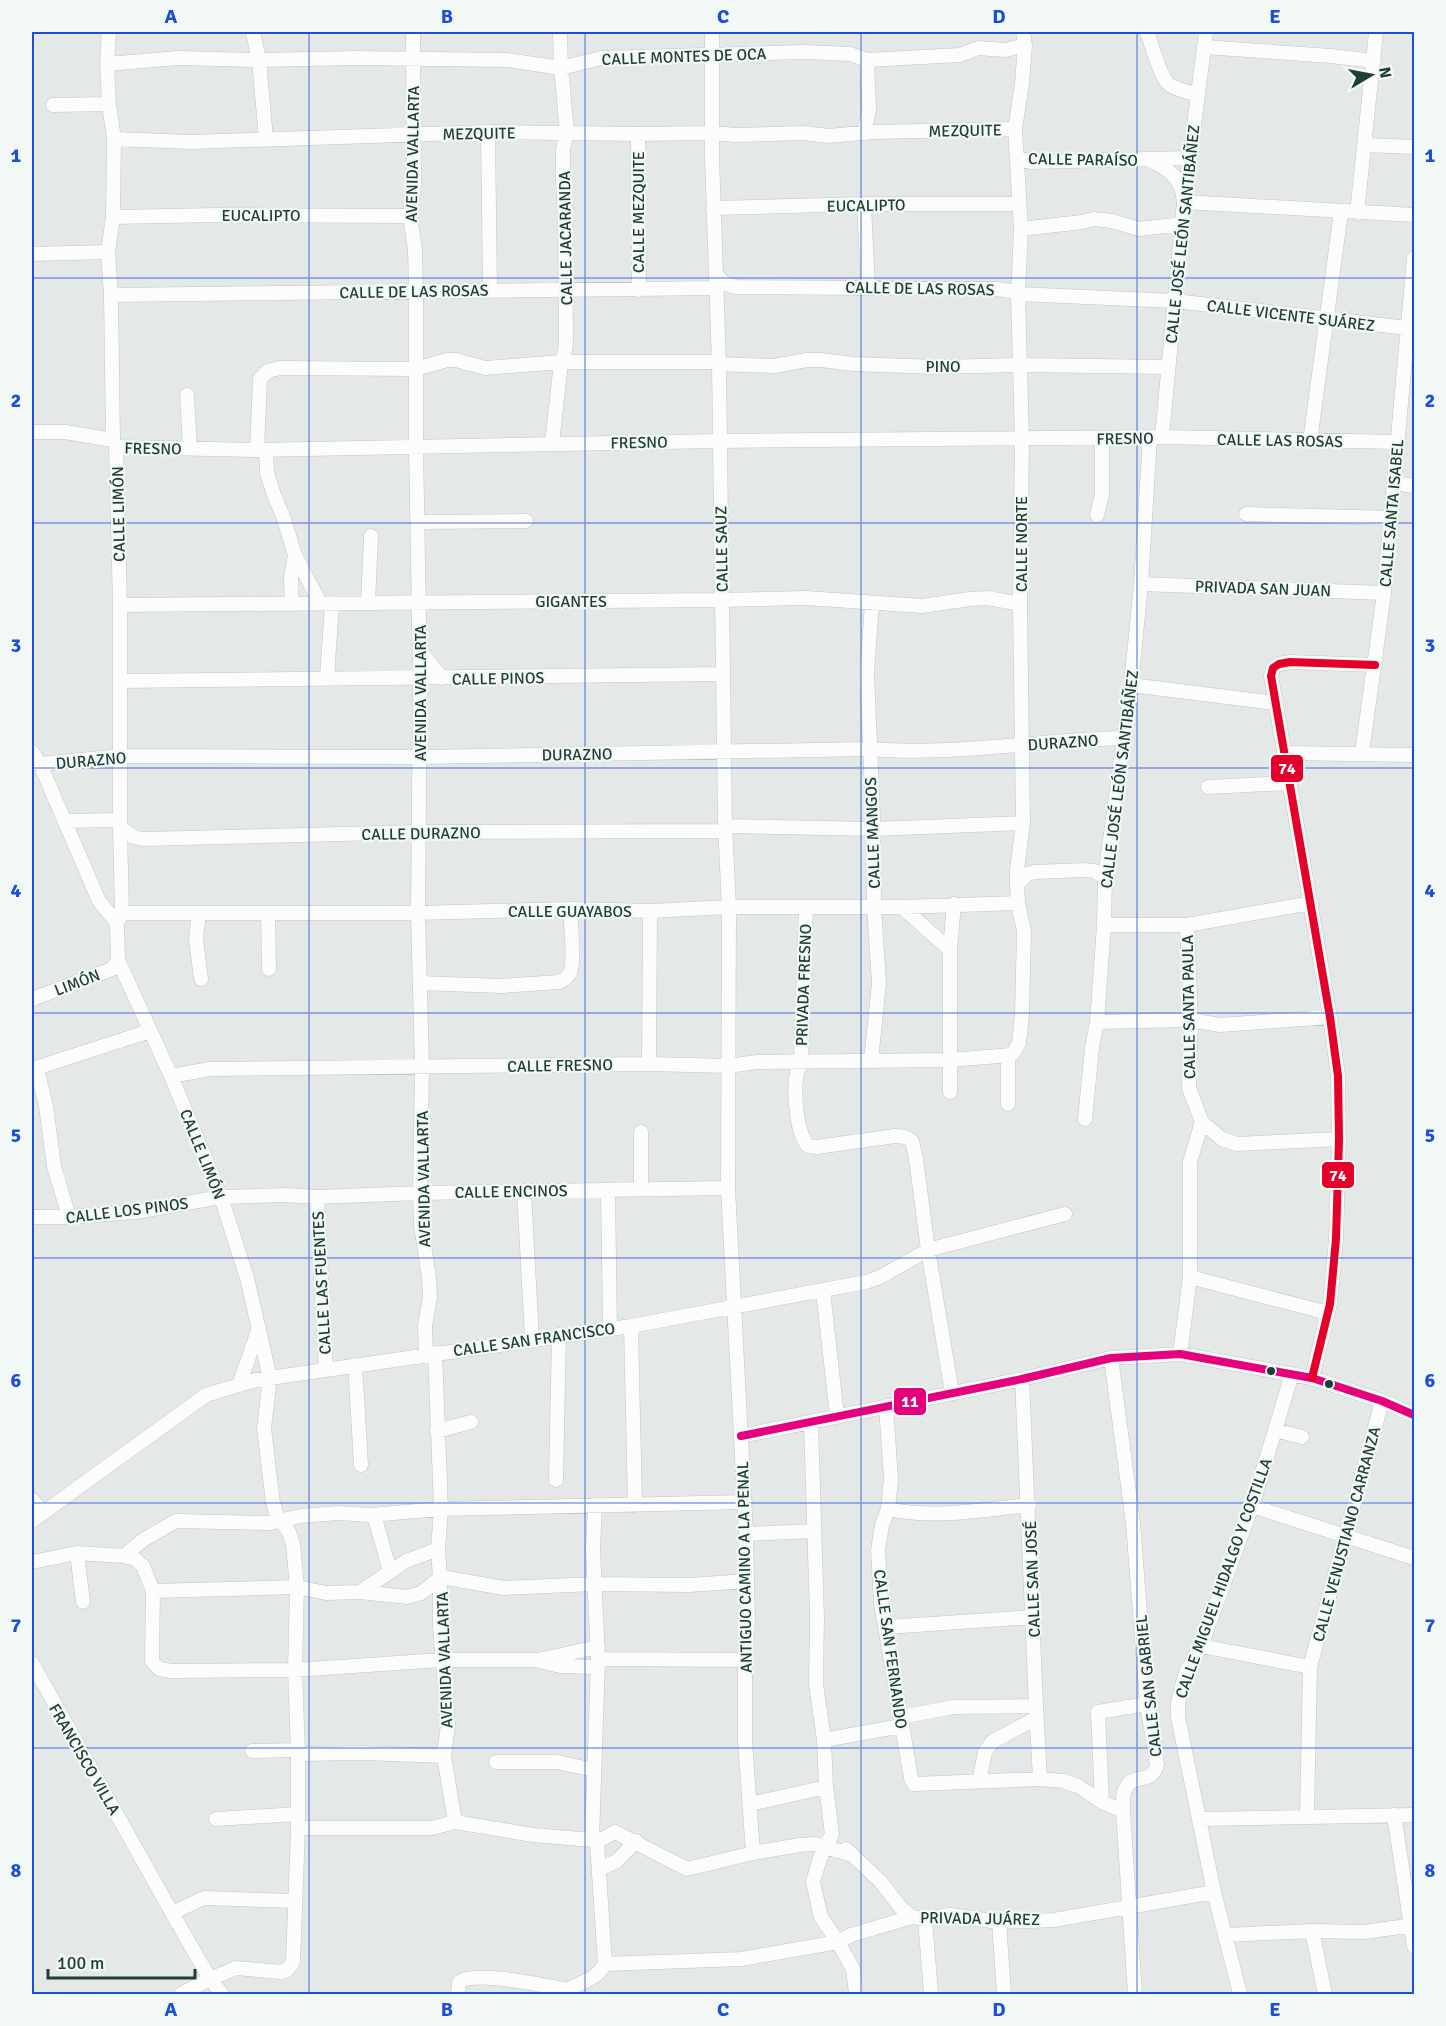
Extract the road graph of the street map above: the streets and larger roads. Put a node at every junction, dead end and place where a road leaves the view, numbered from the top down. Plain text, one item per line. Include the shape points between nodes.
1 (109, 32) edge
2 (253, 32) edge
3 (413, 32) edge
4 (560, 32) edge
5 (712, 32) edge
6 (1147, 32) edge
7 (1206, 32) edge
8 (1376, 32) edge
9 (1025, 36) edge
10 (1204, 47) junction
11 (712, 56) junction
12 (413, 58) junction
13 (259, 60) junction
14 (867, 60) junction
15 (1374, 61) junction
16 (107, 64) junction
17 (561, 68) junction
18 (1198, 95) junction
19 (109, 104) junction
20 (53, 105) dead end
21 (1015, 129) junction
22 (488, 132) junction
23 (567, 132) junction
24 (712, 133) junction
25 (864, 133) junction
26 (412, 134) junction
27 (638, 134) junction
28 (736, 135) junction
29 (114, 139) junction
30 (266, 139) junction
31 (1366, 146) junction
32 (1414, 147) edge
33 (712, 156) junction
34 (1017, 158) junction
35 (1189, 158) junction
36 (1149, 160) junction
37 (1185, 202) junction
38 (864, 204) junction
39 (1019, 204) junction
40 (713, 208) junction
41 (1341, 212) junction
42 (1357, 213) junction
43 (1414, 215) edge
44 (410, 216) junction
45 (113, 217) junction
46 (1183, 224) junction
47 (1021, 229) junction
48 (108, 252) junction
49 (32, 255) edge
50 (1414, 258) edge
51 (717, 287) junction
52 (868, 287) junction
53 (490, 290) junction
54 (566, 290) junction
55 (639, 290) junction
56 (416, 291) junction
57 (1018, 294) junction
58 (111, 295) junction
59 (1175, 301) junction
60 (1327, 319) junction
61 (1407, 328) junction
62 (561, 362) junction
63 (719, 363) junction
64 (1021, 365) junction
65 (1168, 367) junction
66 (416, 369) junction
67 (187, 395) dead end
68 (32, 432) edge
69 (1102, 438) junction
70 (1156, 438) junction
71 (1022, 439) junction
72 (719, 441) junction
73 (1310, 441) junction
74 (1398, 442) junction
75 (115, 444) junction
76 (552, 444) junction
77 (416, 446) junction
78 (190, 448) junction
79 (261, 450) junction
80 (1395, 483) junction
81 (1414, 486) edge
82 (1246, 514) dead end
83 (1097, 515) dead end
84 (1391, 518) junction
85 (526, 521) dead end
86 (418, 522) junction
87 (371, 536) dead end
88 (295, 555) junction
89 (1141, 584) junction
90 (1384, 593) junction
91 (722, 600) junction
92 (420, 602) junction
93 (326, 603) junction
94 (368, 603) junction
95 (292, 604) junction
96 (872, 604) junction
97 (1020, 604) junction
98 (120, 605) junction
99 (420, 651) junction
100 (1375, 665) junction
101 (723, 674) junction
102 (327, 678) junction
103 (420, 678) junction
104 (442, 678) junction
105 (121, 681) junction
106 (1131, 685) junction
107 (1275, 703) junction
108 (1123, 738) junction
109 (1022, 745) junction
110 (870, 749) junction
111 (32, 752) edge
112 (724, 752) junction
113 (1285, 753) junction
114 (1362, 753) junction
115 (1414, 755) edge
116 (121, 756) junction
117 (420, 757) junction
118 (36, 764) edge
119 (1288, 783) junction
120 (1208, 787) dead end
121 (64, 820) junction
122 (120, 823) junction
123 (1023, 823) junction
124 (725, 828) junction
125 (873, 829) junction
126 (419, 832) junction
127 (143, 839) junction
128 (121, 850) junction
129 (1020, 855) junction
130 (1035, 872) junction
131 (1105, 877) junction
132 (1017, 885) junction
133 (1018, 903) junction
134 (1311, 903) junction
135 (954, 904) junction
136 (874, 906) junction
137 (729, 907) junction
138 (902, 907) junction
139 (806, 908) junction
140 (570, 909) junction
141 (650, 911) junction
142 (199, 913) junction
143 (268, 913) junction
144 (418, 913) junction
145 (120, 918) junction
146 (1104, 925) junction
147 (1186, 925) junction
148 (950, 950) junction
149 (118, 960) junction
150 (269, 969) dead end
151 (201, 979) dead end
152 (420, 984) junction
153 (32, 999) edge
154 (1330, 1017) junction
155 (1191, 1020) junction
156 (1097, 1022) junction
157 (150, 1031) junction
158 (1010, 1055) junction
159 (949, 1060) junction
160 (871, 1061) junction
161 (801, 1062) junction
162 (649, 1064) junction
163 (422, 1066) junction
164 (728, 1066) junction
165 (171, 1076) junction
166 (950, 1092) dead end
167 (1008, 1104) dead end
168 (1085, 1119) dead end
169 (1202, 1122) junction
170 (641, 1132) dead end
171 (1339, 1139) junction
172 (728, 1188) junction
173 (641, 1189) junction
174 (608, 1190) junction
175 (524, 1191) junction
176 (420, 1193) junction
177 (221, 1197) junction
178 (317, 1197) junction
179 (1065, 1214) dead end
180 (32, 1217) edge
181 (69, 1217) junction
182 (928, 1250) junction
183 (1190, 1276) junction
184 (823, 1291) junction
185 (736, 1307) junction
186 (1328, 1313) junction
187 (631, 1326) junction
188 (259, 1328) junction
189 (610, 1329) junction
190 (559, 1335) junction
191 (532, 1339) junction
192 (430, 1354) junction
193 (1180, 1354) junction
194 (1111, 1358) junction
195 (355, 1365) junction
196 (326, 1370) junction
197 (1292, 1374) junction
198 (270, 1378) junction
199 (1312, 1378) junction
200 (1022, 1379) junction
201 (239, 1385) junction
202 (952, 1393) junction
203 (1382, 1401) junction
204 (886, 1406) junction
205 (1414, 1415) edge
206 (837, 1416) junction
207 (471, 1422) dead end
208 (811, 1423) junction
209 (1275, 1430) junction
210 (437, 1431) junction
211 (741, 1436) junction
212 (1302, 1437) dead end
213 (361, 1465) dead end
214 (556, 1480) dead end
215 (32, 1500) edge
216 (745, 1502) junction
217 (595, 1505) junction
218 (635, 1505) junction
219 (1029, 1505) junction
220 (1252, 1506) junction
221 (441, 1509) junction
222 (888, 1509) junction
223 (43, 1512) junction
224 (374, 1515) junction
225 (280, 1519) junction
226 (32, 1521) edge
227 (813, 1531) junction
228 (746, 1534) junction
229 (1345, 1536) junction
230 (438, 1549) junction
231 (77, 1552) junction
232 (124, 1556) junction
233 (1414, 1558) edge
234 (32, 1562) edge
235 (390, 1571) junction
236 (440, 1578) junction
237 (747, 1581) junction
238 (595, 1584) junction
239 (297, 1587) junction
240 (153, 1591) junction
241 (360, 1593) junction
242 (83, 1602) dead end
243 (1033, 1617) junction
244 (887, 1627) junction
245 (1201, 1646) junction
246 (598, 1658) junction
247 (441, 1660) junction
248 (538, 1660) junction
249 (745, 1660) junction
250 (32, 1664) edge
251 (1311, 1667) junction
252 (295, 1670) junction
253 (1147, 1704) junction
254 (1036, 1712) junction
255 (900, 1721) junction
256 (824, 1740) junction
257 (252, 1751) dead end
258 (298, 1752) junction
259 (444, 1756) junction
260 (496, 1761) dead end
261 (594, 1770) junction
262 (1040, 1779) junction
263 (979, 1782) junction
264 (826, 1787) junction
265 (1102, 1802) junction
266 (750, 1804) junction
267 (1123, 1811) junction
268 (1394, 1815) junction
269 (1414, 1815) edge
270 (1306, 1816) junction
271 (592, 1818) junction
272 (216, 1819) dead end
273 (1199, 1819) junction
274 (298, 1821) junction
275 (455, 1822) junction
276 (615, 1832) junction
277 (832, 1834) junction
278 (594, 1841) junction
279 (636, 1841) junction
280 (825, 1848) junction
281 (753, 1853) junction
282 (852, 1855) junction
283 (598, 1869) junction
284 (1214, 1892) junction
285 (295, 1901) junction
286 (1129, 1906) junction
287 (172, 1913) junction
288 (919, 1918) junction
289 (999, 1922) junction
290 (1413, 1925) edge
291 (1311, 1931) junction
292 (1226, 1935) junction
293 (838, 1942) junction
294 (1414, 1946) edge
295 (605, 1964) junction
296 (210, 1979) junction
297 (566, 1992) edge
298 (181, 1995) edge
299 (222, 1995) edge
300 (458, 1995) edge
301 (856, 1995) edge
302 (931, 1995) edge
303 (1004, 1995) edge
304 (1135, 1995) edge
305 (1240, 1995) edge
306 (1325, 1995) edge

1 - 16 street, CALLE LIMÓN
2 - 13 street
3 - 12 street, AVENIDA VALLARTA
4 - 17 street, CALLE JACARANDA
5 - 11 street, CALLE SAUZ
6 - 18 street via 1162,78 1174,87
7 - 10 street, CALLE JOSÉ LEÓN SANTIBÁÑEZ
8 - 15 street
9 - 14 street, CALLE MONTES DE OCA via 1005,50 978,48 960,55
9 - 21 street, CALLE NORTE
10 - 15 street
10 - 18 street, CALLE JOSÉ LEÓN SANTIBÁÑEZ
11 - 14 street, CALLE MONTES DE OCA via 829,52
11 - 17 street, CALLE MONTES DE OCA via 601,58
11 - 24 street, CALLE SAUZ
12 - 13 street, CALLE MONTES DE OCA
12 - 17 street, CALLE MONTES DE OCA via 507,60
12 - 26 street, AVENIDA VALLARTA
13 - 16 street, CALLE MONTES DE OCA via 178,58
13 - 30 street
14 - 25 street via 869,110
15 - 31 street
16 - 19 street, CALLE LIMÓN
17 - 23 street, CALLE JACARANDA
18 - 35 street, CALLE JOSÉ LEÓN SANTIBÁÑEZ
19 - 20 street
19 - 29 street, CALLE LIMÓN
21 - 25 street, MEZQUITE
21 - 34 street, CALLE NORTE
22 - 23 street, MEZQUITE
22 - 26 street, MEZQUITE
22 - 53 street
23 - 27 street, MEZQUITE
23 - 54 street, CALLE JACARANDA via 562,182
24 - 27 street, MEZQUITE
24 - 28 street, MEZQUITE
24 - 33 street, CALLE SAUZ
25 - 28 street, MEZQUITE
26 - 30 street, MEZQUITE
26 - 44 street, AVENIDA VALLARTA via 414,185
27 - 55 street, CALLE MEZQUITE
28 - 33 street
29 - 30 street, MEZQUITE
29 - 45 street, CALLE LIMÓN
31 - 32 street
31 - 42 street
33 - 40 street, CALLE SAUZ
34 - 36 street, CALLE PARAÍSO via 1031,162
34 - 39 street, CALLE NORTE
35 - 36 street, CALLE PARAÍSO
35 - 37 street, CALLE JOSÉ LEÓN SANTIBÁÑEZ
36 - 37 street, CALLE PARAÍSO via 1180,182
37 - 41 street
37 - 46 street, CALLE JOSÉ LEÓN SANTIBÁÑEZ
38 - 39 street, EUCALIPTO
38 - 40 street, EUCALIPTO
38 - 52 street
39 - 47 street, CALLE NORTE
40 - 51 street, CALLE SAUZ
41 - 42 street
41 - 60 street
42 - 43 street
44 - 45 street, EUCALIPTO
44 - 56 street, AVENIDA VALLARTA
45 - 48 street, CALLE LIMÓN
46 - 47 street via 1139,229 1112,220 1093,219
46 - 59 street, CALLE JOSÉ LEÓN SANTIBÁÑEZ
47 - 57 street, CALLE NORTE
48 - 49 street
48 - 58 street, CALLE LIMÓN
50 - 61 street, CALLE SANTA ISABEL
51 - 52 street, CALLE DE LAS ROSAS via 724,283 736,287
51 - 55 street, CALLE DE LAS ROSAS
51 - 63 street, CALLE SAUZ
52 - 57 street, CALLE DE LAS ROSAS via 997,288
53 - 54 street, CALLE DE LAS ROSAS
53 - 56 street, CALLE DE LAS ROSAS
54 - 55 street, CALLE DE LAS ROSAS
54 - 62 street, CALLE JACARANDA via 566,343
56 - 58 street, CALLE DE LAS ROSAS
56 - 66 street, AVENIDA VALLARTA
57 - 59 street, CALLE DE LAS ROSAS
57 - 64 street, CALLE NORTE
58 - 75 street, CALLE LIMÓN
59 - 60 street, CALLE VICENTE SUÁREZ
59 - 65 street, CALLE JOSÉ LEÓN SANTIBÁÑEZ
60 - 61 street, CALLE VICENTE SUÁREZ
60 - 73 street
61 - 74 street, CALLE SANTA ISABEL
62 - 63 street, PINO
62 - 66 street, PINO via 485,368 447,360
62 - 76 street, CALLE JACARANDA
63 - 64 street, PINO via 774,366 821,360 936,367
63 - 72 street, CALLE SAUZ
64 - 65 street, PINO
64 - 71 street, CALLE NORTE
65 - 70 street, CALLE JOSÉ LEÓN SANTIBÁÑEZ
66 - 77 street, AVENIDA VALLARTA
66 - 79 street, PINO via 268,371 260,379
67 - 78 street
68 - 75 street, FRESNO via 65,432
69 - 70 street, FRESNO
69 - 71 street, FRESNO
69 - 83 street via 1102,495
70 - 73 street, CALLE LAS ROSAS
70 - 89 street, CALLE JOSÉ LEÓN SANTIBÁÑEZ
71 - 72 street, FRESNO
71 - 97 street, CALLE NORTE
72 - 76 street, FRESNO
72 - 91 street, CALLE SAUZ
73 - 74 street, CALLE LAS ROSAS
74 - 80 street, CALLE SANTA ISABEL
75 - 78 street, FRESNO
75 - 98 street, CALLE LIMÓN
76 - 77 street, FRESNO
77 - 79 street, FRESNO
77 - 86 street, AVENIDA VALLARTA
78 - 79 street, FRESNO
79 - 88 street, PINO
80 - 81 street
80 - 84 street, CALLE SANTA ISABEL
82 - 84 street
84 - 90 street, CALLE SANTA ISABEL
85 - 86 street
86 - 92 street, AVENIDA VALLARTA
87 - 94 street
88 - 93 street, PINO
88 - 95 street
89 - 90 street, PRIVADA SAN JUAN
89 - 106 street, CALLE JOSÉ LEÓN SANTIBÁÑEZ
90 - 100 street, CALLE SANTA ISABEL
91 - 92 street, GIGANTES
91 - 96 street, GIGANTES via 806,598
91 - 101 street, CALLE SAUZ
92 - 94 street, GIGANTES
92 - 99 street, AVENIDA VALLARTA
93 - 94 street, GIGANTES
93 - 95 street, GIGANTES
93 - 102 street
95 - 98 street, GIGANTES
96 - 97 street, GIGANTES via 922,606 988,598
96 - 110 street, CALLE MANGOS via 867,672
97 - 109 street, CALLE NORTE
98 - 105 street, CALLE LIMÓN
99 - 103 street, AVENIDA VALLARTA
99 - 104 street
100 - 107 street via 1279,664 1271,676
100 - 114 street, CALLE SANTA ISABEL
101 - 104 street, CALLE PINOS
101 - 112 street, CALLE SAUZ
102 - 103 street, CALLE PINOS
102 - 105 street, CALLE PINOS
103 - 104 street, CALLE PINOS
103 - 117 street, AVENIDA VALLARTA
105 - 116 street, CALLE LIMÓN
106 - 107 street
106 - 108 street, CALLE JOSÉ LEÓN SANTIBÁÑEZ
107 - 113 street
108 - 109 street, DURAZNO
108 - 131 street, CALLE JOSÉ LEÓN SANTIBÁÑEZ
109 - 110 street, DURAZNO via 905,752
109 - 123 street, CALLE NORTE
110 - 112 street, DURAZNO
110 - 125 street, CALLE MANGOS
111 - 118 street
112 - 117 street, DURAZNO
112 - 124 street, CALLE SAUZ
113 - 114 street
113 - 119 street
114 - 115 street
116 - 117 street, DURAZNO
116 - 118 street, DURAZNO
116 - 122 street, CALLE LIMÓN
117 - 126 street, AVENIDA VALLARTA
118 - 121 street
119 - 120 street
119 - 134 street
121 - 122 street
121 - 145 street via 99,902 106,912
122 - 127 street, CALLE DURAZNO via 134,837
122 - 128 street, CALLE LIMÓN
123 - 125 street, CALLE DURAZNO
123 - 129 street, CALLE NORTE
124 - 125 street, CALLE DURAZNO
124 - 126 street, CALLE DURAZNO
124 - 137 street, CALLE SAUZ
125 - 136 street, CALLE MANGOS
126 - 127 street, CALLE DURAZNO
126 - 144 street, AVENIDA VALLARTA
127 - 128 street
128 - 145 street, CALLE LIMÓN
129 - 130 street
129 - 132 street, CALLE NORTE
130 - 131 street via 1084,870
130 - 132 street via 1027,874
131 - 146 street, CALLE JOSÉ LEÓN SANTIBÁÑEZ
132 - 133 street, CALLE NORTE
133 - 135 street, CALLE GUAYABOS
133 - 158 street, CALLE NORTE via 1024,931 1022,1015 1019,1042
134 - 147 street, CALLE SANTA PAULA
134 - 154 street
135 - 138 street, CALLE GUAYABOS
135 - 148 street
136 - 138 street, CALLE GUAYABOS
136 - 139 street, CALLE GUAYABOS
136 - 160 street, CALLE MANGOS via 879,983
137 - 139 street, CALLE GUAYABOS
137 - 141 street, CALLE GUAYABOS
137 - 164 street, CALLE SAUZ
138 - 148 street
139 - 161 street, PRIVADA FRESNO
140 - 141 street, CALLE GUAYABOS
140 - 144 street, CALLE GUAYABOS
140 - 152 street via 572,966 569,975 559,982 501,986
141 - 162 street
142 - 143 street, CALLE GUAYABOS
142 - 145 street, CALLE GUAYABOS
142 - 151 street via 196,939
143 - 144 street, CALLE GUAYABOS
143 - 150 street
144 - 152 street, AVENIDA VALLARTA
145 - 149 street, CALLE LIMÓN
146 - 147 street
146 - 156 street, CALLE JOSÉ LEÓN SANTIBÁÑEZ
147 - 155 street, CALLE SANTA PAULA
148 - 159 street
149 - 153 street, LIMÓN via 112,969
149 - 157 street, CALLE LIMÓN
152 - 163 street, AVENIDA VALLARTA
154 - 155 street via 1220,1025
154 - 171 street via 1338,1076
155 - 156 street
155 - 169 street, CALLE SANTA PAULA via 1190,1088
156 - 168 street, CALLE JOSÉ LEÓN SANTIBÁÑEZ
157 - 165 street, CALLE LIMÓN
157 - 181 street via 39,1067 54,1166
158 - 159 street, CALLE FRESNO
158 - 167 street, CALLE NORTE
159 - 160 street, CALLE FRESNO
159 - 166 street
160 - 161 street, CALLE FRESNO
161 - 164 street, CALLE FRESNO
161 - 182 street, PRIVADA FRESNO via 796,1097 801,1133 808,1146 895,1136 912,1142
162 - 163 street, CALLE FRESNO
162 - 164 street, CALLE FRESNO
163 - 165 street, CALLE FRESNO via 210,1069
163 - 176 street, AVENIDA VALLARTA
164 - 172 street, ANTIGUO CAMINO A LA PENAL
165 - 177 street, CALLE LIMÓN
169 - 171 street via 1222,1139 1237,1144
169 - 183 street via 1190,1162
170 - 173 street
171 - 186 street via 1336,1239
172 - 173 street, CALLE ENCINOS
172 - 185 street, ANTIGUO CAMINO A LA PENAL
173 - 174 street, CALLE ENCINOS
174 - 175 street, CALLE ENCINOS
174 - 189 street
175 - 176 street, CALLE ENCINOS
175 - 191 street
176 - 178 street, CALLE ENCINOS
176 - 192 street, AVENIDA VALLARTA via 429,1287 425,1326
177 - 178 street, CALLE ENCINOS
177 - 181 street, CALLE LOS PINOS via 135,1212
177 - 188 street, CALLE LIMÓN
178 - 196 street, CALLE LAS FUENTES
179 - 182 street, CALLE SAN FRANCISCO
180 - 181 street, CALLE LOS PINOS
182 - 184 street, CALLE SAN FRANCISCO via 880,1277
182 - 202 street
183 - 186 street
183 - 193 street
184 - 185 street, CALLE SAN FRANCISCO
184 - 206 street
185 - 187 street, CALLE SAN FRANCISCO
185 - 211 street, ANTIGUO CAMINO A LA PENAL
186 - 199 street
187 - 189 street, CALLE SAN FRANCISCO
187 - 218 street
188 - 198 street, CALLE LIMÓN
188 - 201 street
189 - 190 street, CALLE SAN FRANCISCO
190 - 191 street, CALLE SAN FRANCISCO
190 - 214 street
191 - 192 street, CALLE SAN FRANCISCO
192 - 195 street, CALLE SAN FRANCISCO
192 - 210 street, AVENIDA VALLARTA
193 - 194 street
193 - 197 street
194 - 200 street
194 - 253 street, CALLE SAN GABRIEL via 1133,1523
195 - 196 street, CALLE SAN FRANCISCO
195 - 213 street
196 - 198 street, CALLE SAN FRANCISCO
197 - 199 street
197 - 209 street, CALLE MIGUEL HIDALGO Y COSTILLA
198 - 201 street, CALLE SAN FRANCISCO
198 - 225 street, CALLE LIMÓN via 264,1428 273,1503
199 - 203 street
200 - 202 street
200 - 219 street, CALLE SAN JOSÉ
201 - 223 street, CALLE SAN FRANCISCO via 206,1395
202 - 204 street
203 - 205 street
203 - 229 street, CALLE VENUSTIANO CARRANZA
204 - 206 street
204 - 222 street, CALLE SAN FERNANDO via 891,1479
206 - 208 street
207 - 210 street
208 - 211 street
208 - 227 street
209 - 212 street
209 - 220 street, CALLE MIGUEL HIDALGO Y COSTILLA
210 - 221 street, AVENIDA VALLARTA
211 - 216 street, ANTIGUO CAMINO A LA PENAL
215 - 223 street
216 - 218 street
216 - 228 street, ANTIGUO CAMINO A LA PENAL
217 - 218 street
217 - 221 street
217 - 238 street
219 - 222 street via 910,1514
219 - 243 street, CALLE SAN JOSÉ
220 - 229 street
220 - 245 street, CALLE MIGUEL HIDALGO Y COSTILLA
221 - 224 street
221 - 230 street, AVENIDA VALLARTA
222 - 244 street, CALLE SAN FERNANDO via 878,1550 881,1602
223 - 226 street, CALLE SAN FRANCISCO
224 - 225 street via 338,1513
224 - 235 street
225 - 232 street via 270,1523 176,1521 142,1540
225 - 239 street, CALLE LIMÓN via 293,1544
227 - 228 street
227 - 256 street via 816,1684
228 - 237 street, ANTIGUO CAMINO A LA PENAL
229 - 233 street
229 - 251 street, CALLE VENUSTIANO CARRANZA
230 - 235 street
230 - 236 street, AVENIDA VALLARTA
231 - 232 street
231 - 234 street
231 - 242 street
232 - 240 street via 143,1566
235 - 241 street
236 - 238 street via 497,1588
236 - 241 street via 421,1593 406,1597
236 - 247 street, AVENIDA VALLARTA
237 - 238 street
237 - 249 street, ANTIGUO CAMINO A LA PENAL
238 - 246 street
239 - 240 street
239 - 241 street via 326,1593
239 - 252 street, CALLE LIMÓN
240 - 252 street via 152,1662 159,1670
243 - 244 street
243 - 254 street, CALLE SAN JOSÉ
244 - 255 street, CALLE SAN FERNANDO
245 - 251 street
245 - 273 street, CALLE MIGUEL HIDALGO Y COSTILLA via 1187,1670 1178,1703
246 - 248 street
246 - 248 street via 560,1666
246 - 249 street
246 - 261 street
247 - 248 street
247 - 252 street
247 - 259 street, AVENIDA VALLARTA via 448,1725
249 - 266 street, ANTIGUO CAMINO A LA PENAL
250 - 287 street, FRANCISCO VILLA
251 - 270 street, CALLE VENUSTIANO CARRANZA
252 - 258 street, CALLE LIMÓN
253 - 265 street via 1098,1712
253 - 267 street, CALLE SAN GABRIEL via 1156,1771 1152,1776 1129,1782
254 - 255 street via 954,1707
254 - 262 street, CALLE SAN JOSÉ
254 - 263 street via 992,1742 985,1752
255 - 256 street
255 - 263 street, CALLE SAN FERNANDO via 914,1784
256 - 264 street
257 - 258 street
258 - 259 street
258 - 274 street, CALLE LIMÓN
259 - 275 street, AVENIDA VALLARTA
260 - 261 street via 557,1762
261 - 271 street
262 - 263 street
262 - 265 street via 1078,1786
264 - 266 street
264 - 277 street
265 - 267 street
266 - 281 street, ANTIGUO CAMINO A LA PENAL
267 - 286 street, CALLE SAN GABRIEL
268 - 269 street
268 - 270 street
268 - 290 street
270 - 273 street
271 - 276 street
271 - 278 street
272 - 274 street
273 - 284 street, CALLE MIGUEL HIDALGO Y COSTILLA
274 - 275 street via 432,1828
274 - 285 street, CALLE LIMÓN
275 - 278 street
276 - 278 street
276 - 279 street
277 - 280 street
277 - 282 street
278 - 283 street
279 - 281 street via 687,1869
279 - 283 street via 617,1861
280 - 281 street via 800,1845
280 - 282 street
280 - 293 street via 813,1882 820,1917
282 - 288 street via 901,1908
283 - 295 street
284 - 286 street, PRIVADA JUÁREZ
284 - 292 street, CALLE MIGUEL HIDALGO Y COSTILLA
285 - 287 street via 204,1898
285 - 296 street, CALLE LIMÓN via 293,1962 287,1970 236,1968
286 - 289 street, PRIVADA JUÁREZ via 1054,1920
286 - 304 street, CALLE SAN GABRIEL
287 - 296 street, FRANCISCO VILLA
288 - 289 street, PRIVADA JUÁREZ via 951,1915
288 - 293 street, PRIVADA JUÁREZ via 851,1935
288 - 302 street
289 - 303 street
290 - 291 street via 1364,1932
290 - 294 street
291 - 292 street
291 - 306 street
292 - 305 street, CALLE MIGUEL HIDALGO Y COSTILLA
293 - 295 street, PRIVADA JUÁREZ via 741,1959
293 - 301 street via 853,1969
295 - 297 street via 598,1976
296 - 298 street
296 - 299 street, FRANCISCO VILLA
297 - 300 street via 470,1978 459,1982

